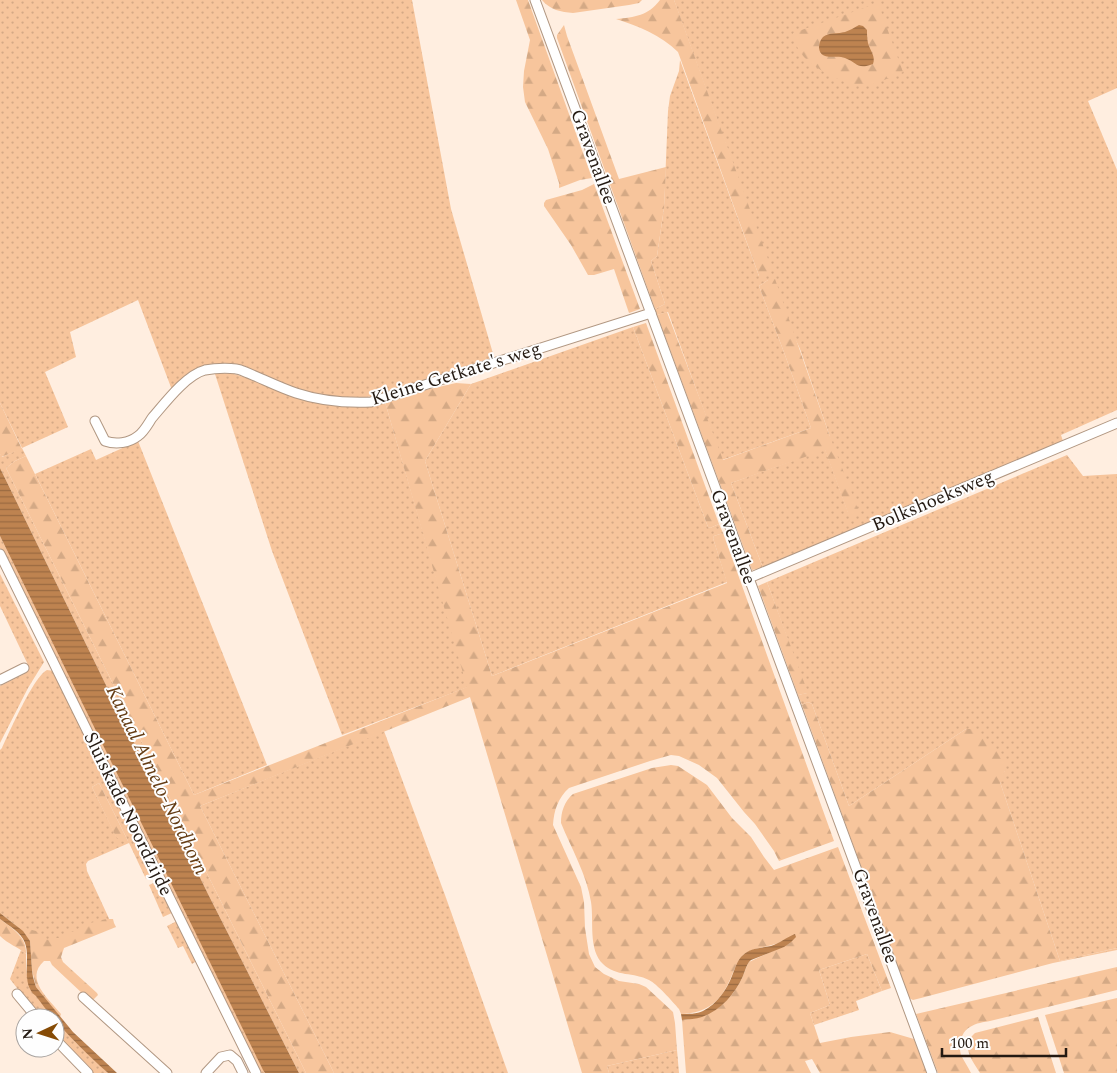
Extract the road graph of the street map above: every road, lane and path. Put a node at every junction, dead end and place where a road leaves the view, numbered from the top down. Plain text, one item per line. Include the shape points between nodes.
1 (535, 0) edge
2 (650, 313) junction
3 (95, 421) dead end
4 (1117, 423) edge
5 (0, 554) edge
6 (749, 578) junction
7 (24, 668) dead end
8 (0, 680) edge
9 (17, 994) dead end
10 (83, 997) dead end
11 (29, 1008) edge
12 (65, 1049) edge
13 (88, 1073) edge
14 (167, 1073) edge
15 (206, 1073) edge
16 (243, 1073) edge
17 (256, 1073) edge
18 (932, 1073) edge

1 - 2 street, Gravenallee
2 - 3 street, Kleine Getkate's weg via 371,402 324,400 272,384 242,370 219,368 204,370 190,378 139,436 130,440 105,442
2 - 6 street, Gravenallee
4 - 6 street, Bolkshoeksweg
5 - 17 street, Sluiskade Noordzijde
6 - 18 street, Gravenallee
7 - 8 street
9 - 11 street
10 - 14 street
12 - 13 street
15 - 16 street via 221,1057 230,1055

